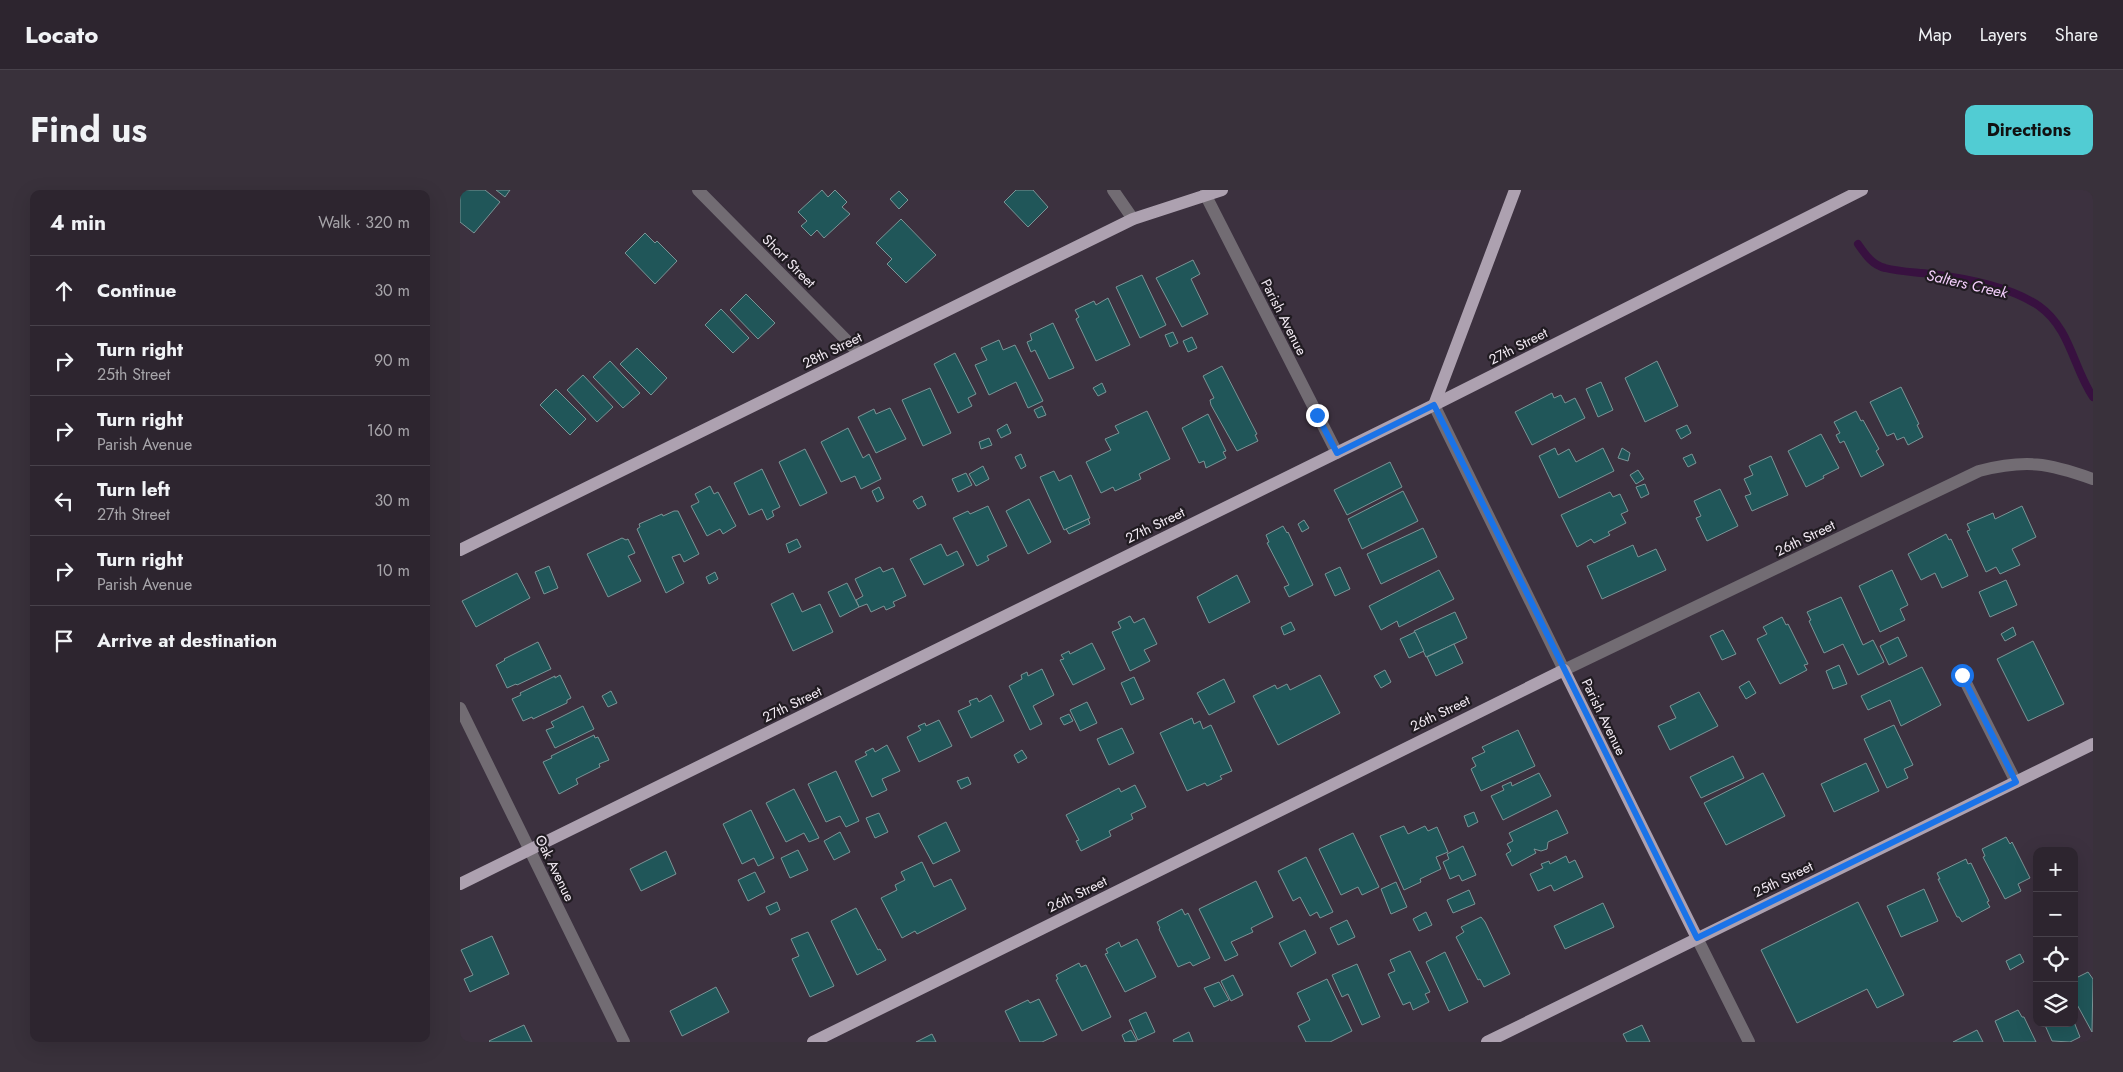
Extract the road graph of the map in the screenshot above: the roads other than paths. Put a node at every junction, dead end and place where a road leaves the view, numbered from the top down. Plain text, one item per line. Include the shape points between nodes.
1 (698, 190) edge
2 (1113, 190) edge
3 (1222, 190) edge
4 (1515, 190) edge
5 (1862, 190) edge
6 (1205, 194) junction
7 (1133, 219) junction
8 (859, 352) junction
9 (1434, 405) junction
10 (1337, 453) junction
11 (2093, 479) edge
12 (460, 550) edge
13 (1564, 670) junction
14 (1962, 675) dead end
15 (460, 708) edge
16 (2093, 744) edge
17 (2016, 782) junction
18 (529, 850) junction
19 (460, 884) edge
20 (1697, 938) junction
21 (624, 1042) edge
22 (813, 1042) edge
23 (1487, 1042) edge
24 (1749, 1042) edge

1 - 8 street, Short Street
2 - 7 street
3 - 6 main road, 28th Street
4 - 9 main road
5 - 9 main road, 27th Street
6 - 7 main road, 28th Street
6 - 10 street, Parish Avenue
7 - 8 main road, 28th Street
8 - 12 main road, 28th Street
9 - 10 main road, 27th Street
9 - 13 street, Parish Avenue
10 - 18 main road, 27th Street
11 - 13 street, 26th Street via 2063,468 2035,463 2007,464 1979,471
13 - 20 main road, Parish Avenue
13 - 22 main road, 26th Street
14 - 17 street
15 - 18 street, Oak Avenue
16 - 17 main road, 25th Street
17 - 20 main road, 25th Street
18 - 19 main road, 27th Street
18 - 21 street, Oak Avenue
20 - 23 main road, 25th Street
20 - 24 street, Parish Avenue

